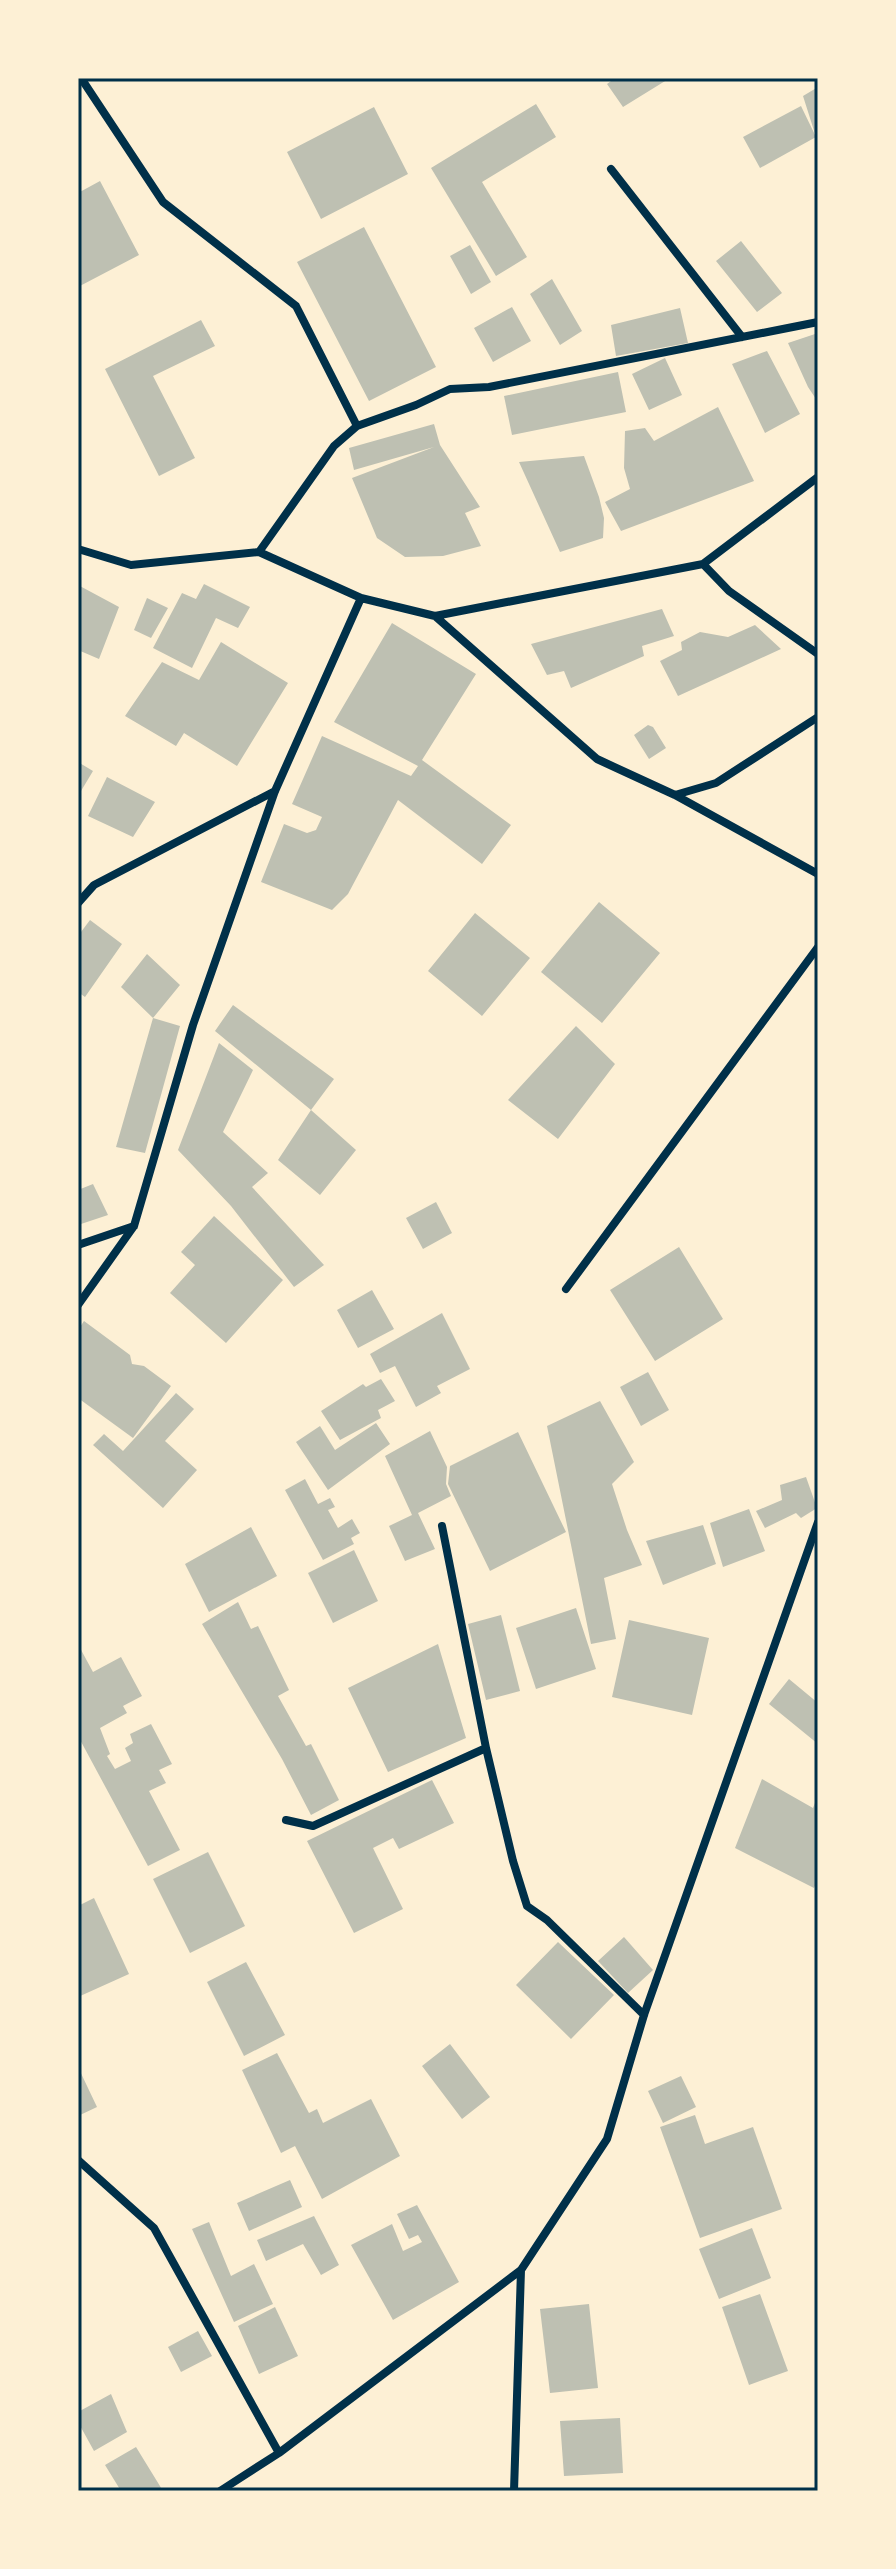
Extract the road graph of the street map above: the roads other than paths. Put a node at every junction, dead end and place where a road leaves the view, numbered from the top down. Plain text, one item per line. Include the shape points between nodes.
1 (81, 78) edge
2 (611, 169) dead end
3 (818, 322) edge
4 (742, 337) junction
5 (357, 426) junction
6 (818, 477) edge
7 (78, 549) edge
8 (259, 552) junction
9 (703, 564) junction
10 (361, 598) junction
11 (435, 616) junction
12 (818, 654) edge
13 (818, 717) edge
14 (275, 791) junction
15 (675, 795) junction
16 (818, 874) edge
17 (78, 903) edge
18 (818, 947) edge
19 (134, 1226) junction
20 (78, 1245) edge
21 (566, 1289) dead end
22 (78, 1305) edge
23 (818, 1522) edge
24 (442, 1526) dead end
25 (486, 1748) junction
26 (286, 1820) dead end
27 (644, 2015) junction
28 (78, 2160) edge
29 (521, 2270) junction
30 (279, 2453) junction
31 (220, 2491) edge
32 (514, 2491) edge

1 - 5 street via 163,202 296,306
2 - 4 street
3 - 4 street
4 - 5 street via 489,387 450,389
5 - 8 street via 334,446
6 - 9 street
7 - 8 street via 131,565
8 - 10 street
9 - 11 street
9 - 12 street via 729,591
10 - 11 street
10 - 14 street
11 - 15 street via 597,759
13 - 15 street via 716,783
14 - 17 street via 94,885
14 - 19 street via 193,1025
15 - 16 street
18 - 21 street
19 - 20 street
19 - 22 street
23 - 27 street
24 - 25 street
25 - 26 street via 313,1826
25 - 27 street via 527,1906
27 - 29 street via 607,2139
28 - 30 street via 154,2228
29 - 30 street
29 - 32 street
30 - 31 street

